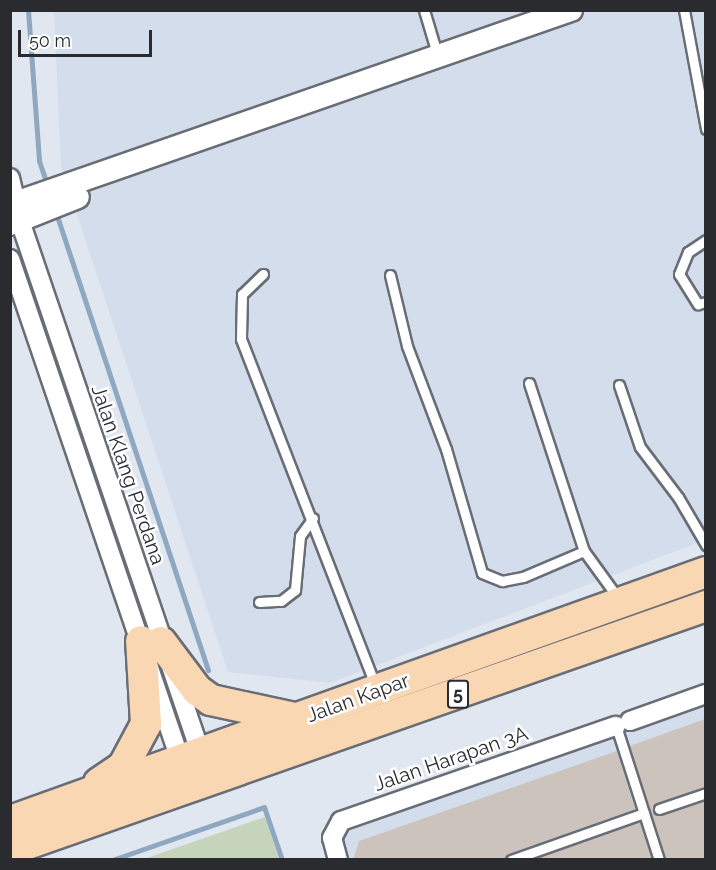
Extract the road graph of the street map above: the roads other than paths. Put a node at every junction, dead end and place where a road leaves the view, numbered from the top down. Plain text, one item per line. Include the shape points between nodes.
1 (424, 10) edge
2 (571, 10) edge
3 (684, 10) edge
4 (438, 57) junction
5 (705, 129) edge
6 (10, 178) edge
7 (21, 211) edge
8 (705, 240) edge
9 (10, 259) edge
10 (263, 274) dead end
11 (390, 275) dead end
12 (705, 302) edge
13 (529, 383) dead end
14 (619, 386) dead end
15 (313, 518) junction
16 (705, 545) edge
17 (584, 551) junction
18 (705, 572) edge
19 (259, 602) dead end
20 (621, 602) junction
21 (705, 606) edge
22 (151, 642) junction
23 (377, 691) junction
24 (705, 694) edge
25 (298, 719) junction
26 (623, 723) junction
27 (196, 772) junction
28 (705, 793) edge
29 (77, 799) junction
30 (658, 808) dead end
31 (644, 813) junction
32 (10, 821) edge
33 (10, 850) edge
34 (338, 860) edge
35 (511, 860) edge
36 (659, 860) edge

1 - 4 lane
2 - 4 street
3 - 5 lane
4 - 7 street via 187,148 165,149
6 - 7 street, Jalan Klang Perdana
7 - 22 street, Jalan Klang Perdana
8 - 12 lane via 688,252 679,274 698,304
9 - 22 street, Jalan Klang Perdana
10 - 15 lane via 242,294 241,339
11 - 17 lane via 407,346 446,449 482,573 502,581 523,577
13 - 17 lane
14 - 16 lane via 640,447 678,497
15 - 19 lane via 300,536 295,590 281,601
15 - 23 lane
17 - 20 lane
18 - 20 highway, Jalan Kapar / 5
20 - 23 highway, Jalan Kapar / 5
21 - 27 highway, Jalan Kapar / 5
22 - 25 highway via 211,700
22 - 27 street, Jalan Klang Perdana
22 - 29 highway via 146,724 137,746 123,766
23 - 25 highway, Jalan Kapar / 5
24 - 26 street, Jalan Harapan 3A
25 - 27 highway, Jalan Kapar / 5
26 - 31 lane
26 - 34 street, Jalan Harapan 3A via 341,821 332,838
27 - 29 highway, Jalan Kapar / 5
27 - 33 highway, Jalan Kapar / 5
28 - 30 lane
29 - 32 highway, Jalan Kapar / 5
31 - 35 lane
31 - 36 lane

